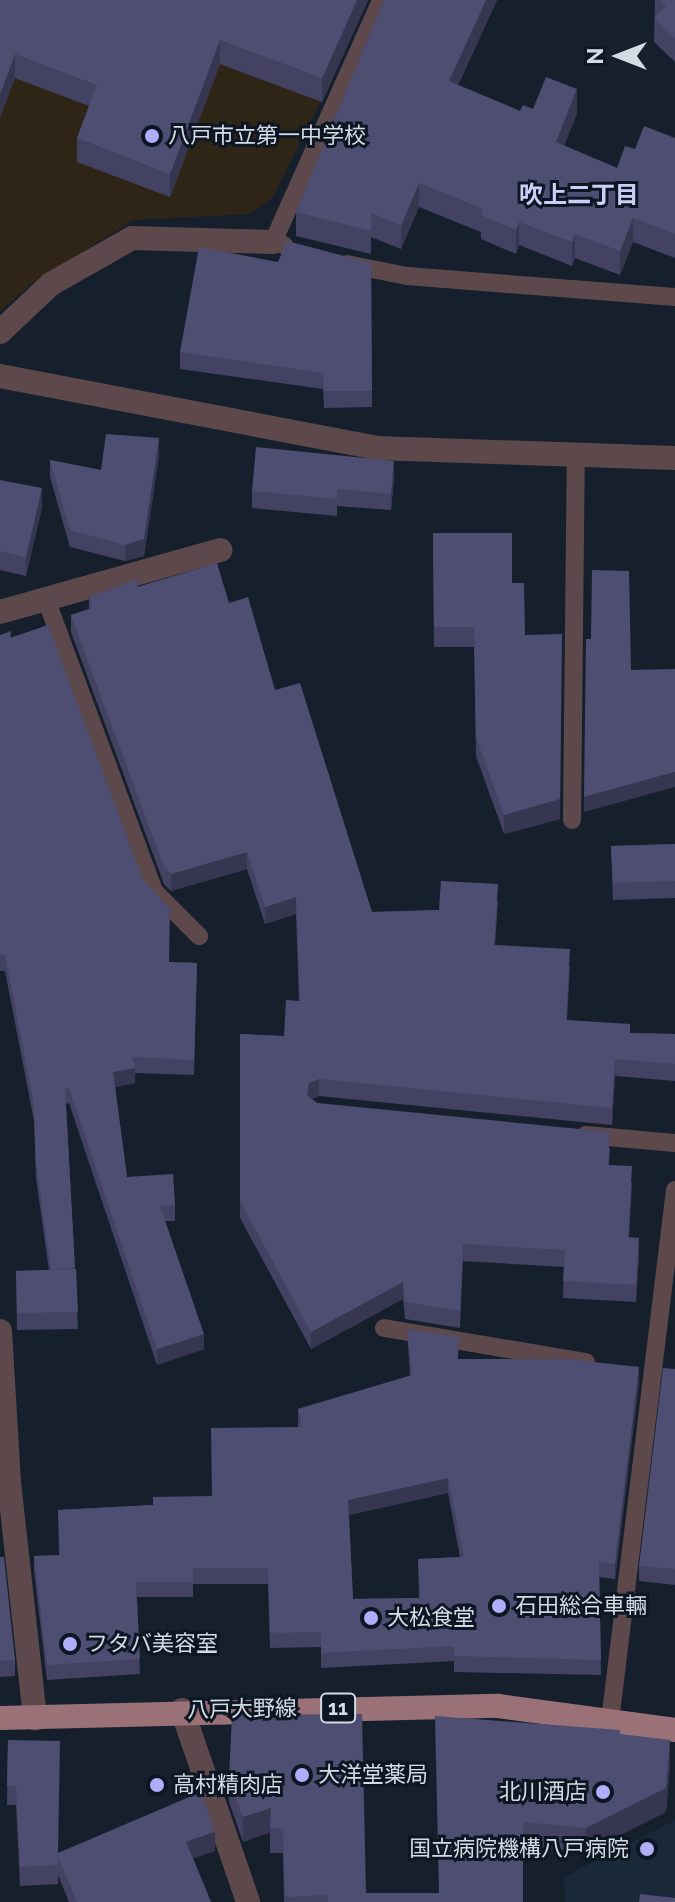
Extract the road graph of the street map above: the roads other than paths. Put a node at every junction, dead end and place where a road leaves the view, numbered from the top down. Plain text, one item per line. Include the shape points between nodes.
1 (381, 0) edge
2 (273, 242) junction
3 (303, 251) edge
4 (334, 260) edge
5 (675, 297) edge
6 (0, 332) edge
7 (0, 376) edge
8 (576, 457) junction
9 (675, 458) edge
10 (220, 550) dead end
11 (46, 599) junction
12 (0, 612) edge
13 (572, 820) dead end
14 (199, 936) dead end
15 (566, 1133) edge
16 (675, 1143) edge
17 (675, 1190) edge
18 (384, 1328) dead end
19 (0, 1331) edge
20 (666, 1344) edge
21 (609, 1365) edge
22 (182, 1710) junction
23 (0, 1718) edge
24 (35, 1719) junction
25 (610, 1721) junction
26 (675, 1730) edge
27 (248, 1902) edge

1 - 2 lane
2 - 3 lane
2 - 6 street via 132,238 51,284
4 - 5 lane via 407,276
7 - 8 street via 376,448
8 - 9 street
8 - 13 lane
10 - 11 street
11 - 12 street
11 - 14 lane via 154,891
15 - 16 lane
17 - 20 lane
18 - 21 lane
19 - 24 street via 9,1482
20 - 25 lane via 646,1370
22 - 24 main road, 八戸大野線 / 11
22 - 25 main road, 八戸大野線 / 11 via 498,1706
22 - 27 street
23 - 24 main road, 八戸大野線 / 11
25 - 26 main road, 八戸大野線 / 11

